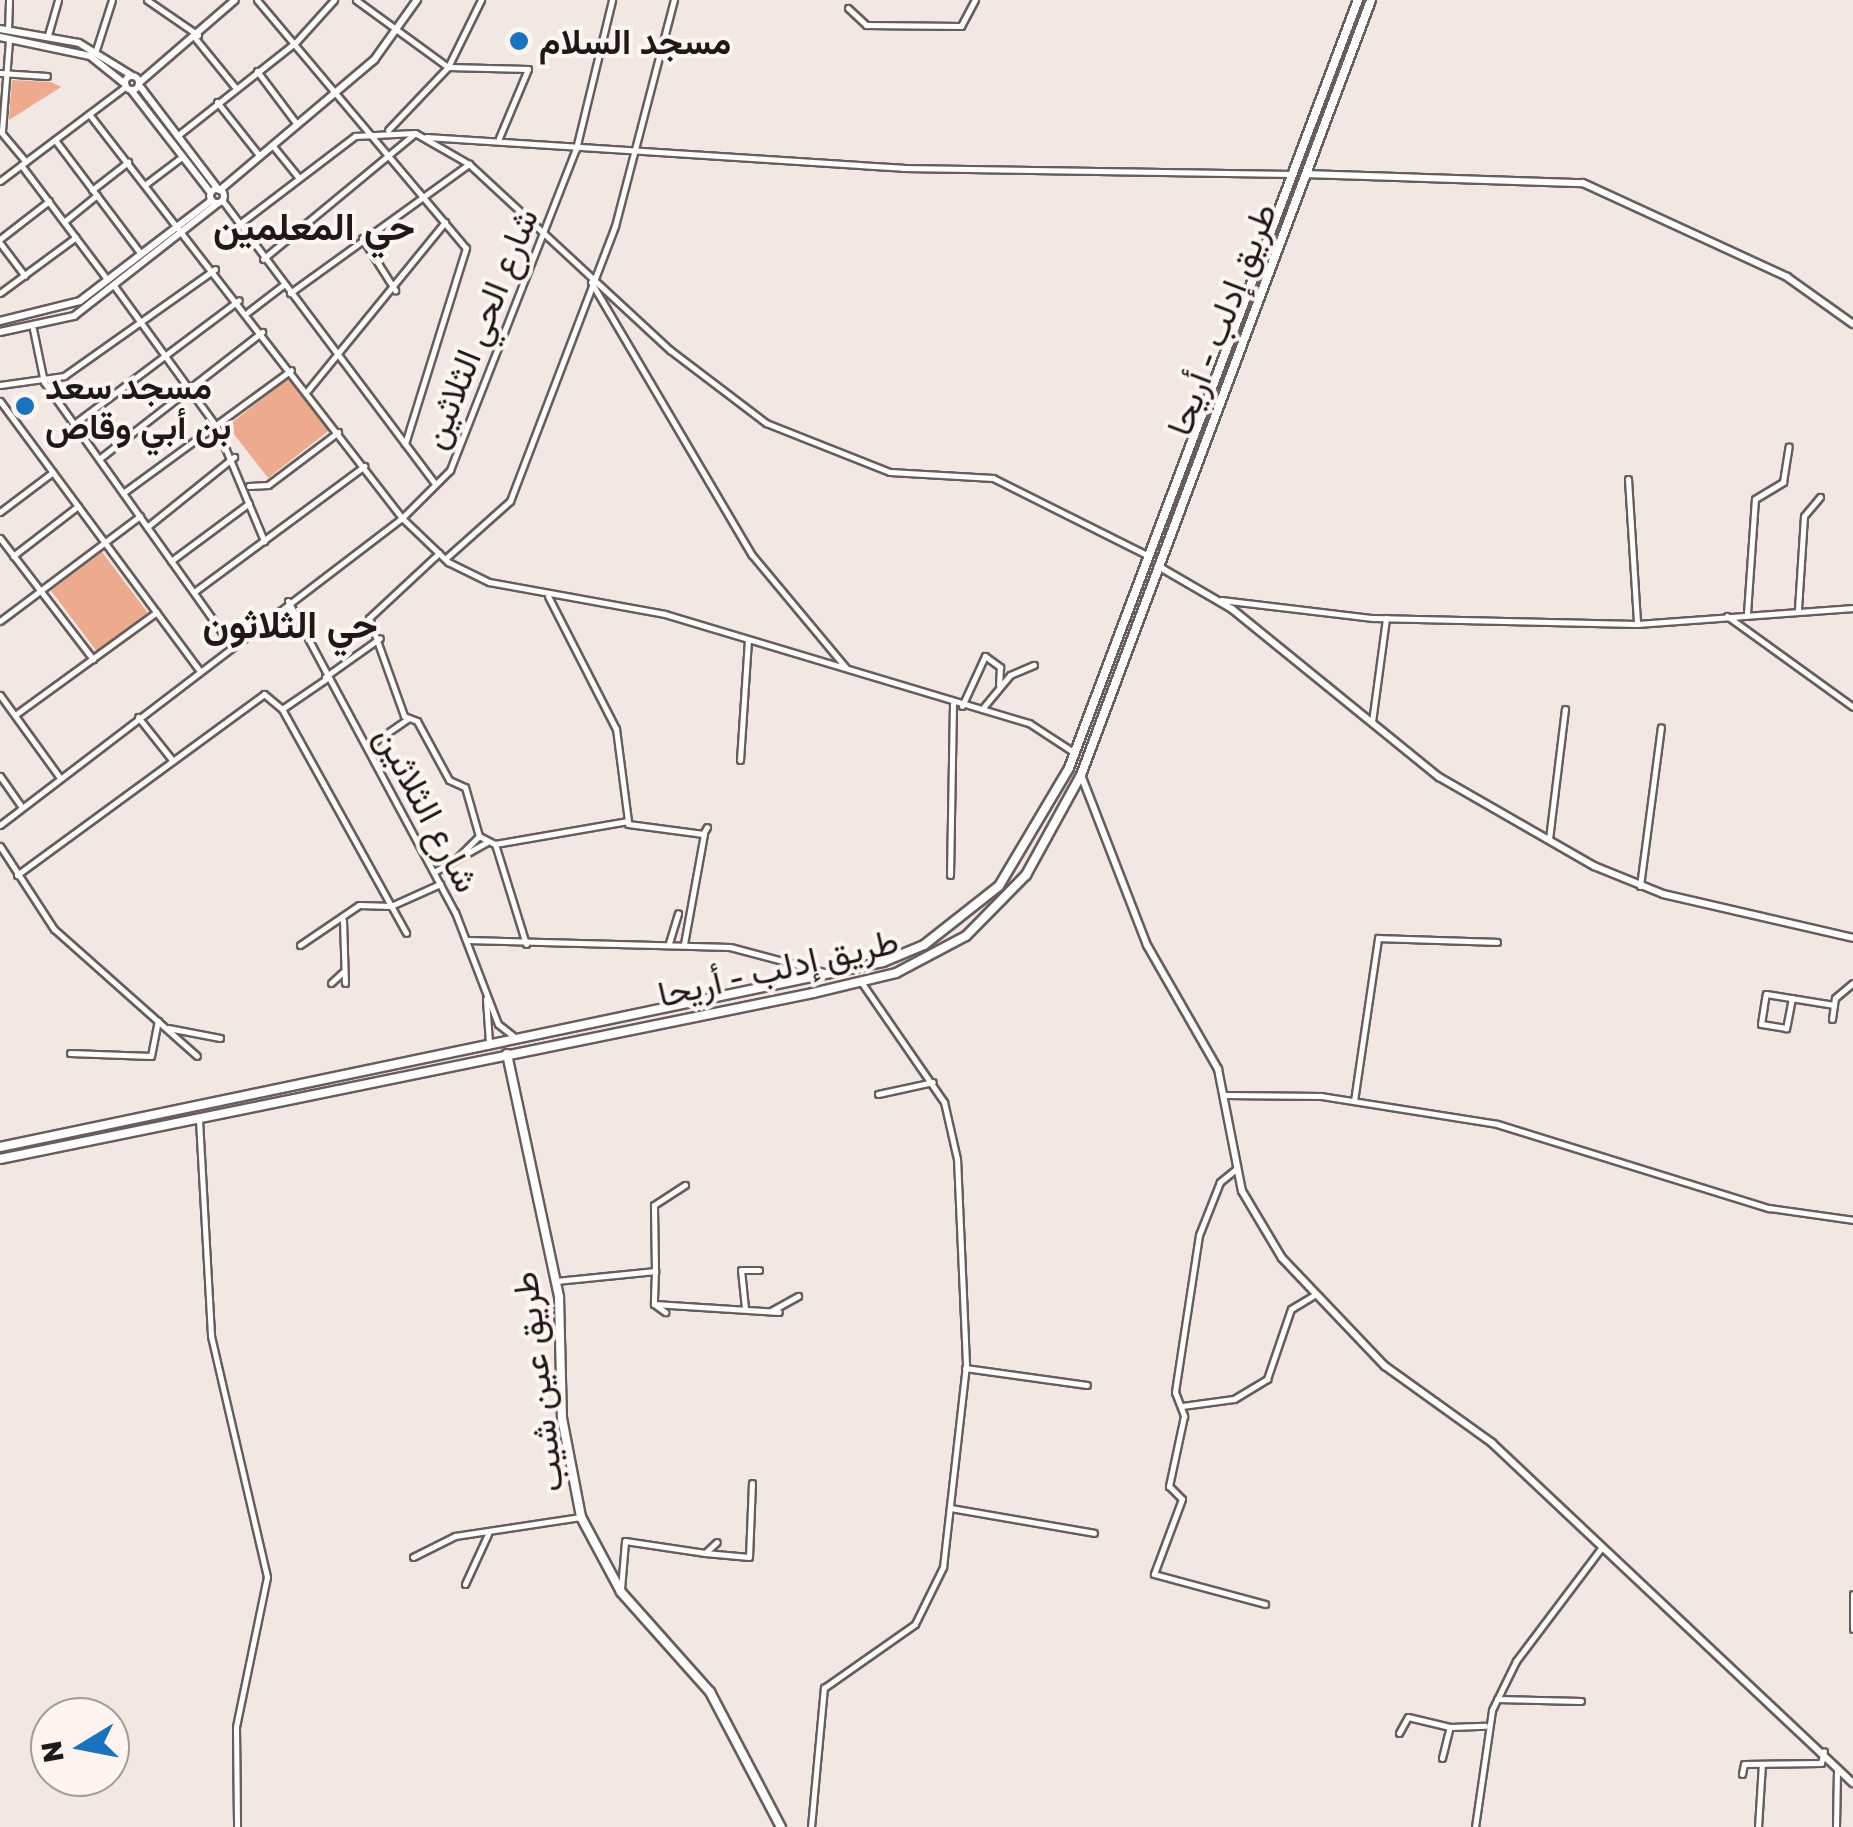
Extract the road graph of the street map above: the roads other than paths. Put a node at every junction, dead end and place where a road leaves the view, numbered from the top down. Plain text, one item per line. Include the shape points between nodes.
1 (9, 0) edge
2 (58, 0) edge
3 (112, 0) edge
4 (147, 0) edge
5 (157, 0) edge
6 (235, 0) edge
7 (257, 0) edge
8 (334, 0) edge
9 (356, 0) edge
10 (417, 0) edge
11 (481, 0) edge
12 (612, 0) edge
13 (674, 0) edge
14 (975, 0) edge
15 (1358, 0) edge
16 (1372, 0) edge
17 (848, 8) dead end
18 (173, 16) junction
19 (6, 32) edge
20 (400, 32) junction
21 (48, 34) junction
22 (0, 37) edge
23 (197, 37) junction
24 (296, 42) junction
25 (96, 50) junction
26 (448, 66) junction
27 (257, 71) junction
28 (4, 73) edge
29 (48, 76) dead end
30 (132, 85) junction
31 (236, 87) junction
32 (339, 88) junction
33 (217, 102) junction
34 (89, 114) junction
35 (296, 123) junction
36 (1, 131) edge
37 (386, 132) junction
38 (376, 133) junction
39 (414, 133) junction
40 (177, 136) junction
41 (423, 137) junction
42 (499, 138) junction
43 (55, 140) junction
44 (271, 144) junction
45 (576, 150) junction
46 (258, 154) junction
47 (638, 155) junction
48 (182, 156) junction
49 (394, 159) junction
50 (128, 162) junction
51 (24, 164) junction
52 (468, 164) junction
53 (1292, 174) junction
54 (1305, 174) junction
55 (299, 178) junction
56 (0, 181) edge
57 (146, 184) junction
58 (94, 192) junction
59 (420, 192) junction
60 (217, 196) junction
61 (49, 201) junction
62 (1282, 201) junction
63 (1293, 206) junction
64 (64, 221) junction
65 (444, 222) junction
66 (178, 224) junction
67 (238, 225) junction
68 (185, 232) junction
69 (546, 234) junction
70 (76, 237) junction
71 (362, 237) junction
72 (0, 239) edge
73 (140, 253) junction
74 (263, 258) junction
75 (216, 269) junction
76 (25, 276) junction
77 (107, 280) junction
78 (592, 281) junction
79 (283, 285) junction
80 (115, 287) junction
81 (395, 290) junction
82 (0, 293) edge
83 (290, 293) junction
84 (239, 300) junction
85 (248, 312) junction
86 (0, 320) edge
87 (143, 324) junction
88 (1853, 324) edge
89 (33, 329) junction
90 (0, 332) edge
91 (263, 332) junction
92 (166, 355) junction
93 (339, 358) junction
94 (291, 370) junction
95 (44, 382) junction
96 (0, 384) edge
97 (191, 388) junction
98 (307, 391) junction
99 (0, 400) edge
100 (74, 424) junction
101 (216, 426) junction
102 (338, 432) junction
103 (406, 444) junction
104 (1789, 446) dead end
105 (234, 457) junction
106 (99, 459) junction
107 (364, 466) junction
108 (53, 472) junction
109 (1628, 479) dead end
110 (434, 482) junction
111 (248, 486) junction
112 (123, 493) junction
113 (1820, 497) dead end
114 (250, 503) junction
115 (78, 506) junction
116 (0, 512) edge
117 (140, 516) junction
118 (402, 518) junction
119 (148, 527) junction
120 (0, 538) edge
121 (264, 540) junction
122 (106, 543) junction
123 (438, 553) junction
124 (13, 556) junction
125 (1150, 556) junction
126 (445, 559) junction
127 (172, 561) junction
128 (1157, 566) junction
129 (40, 592) junction
130 (194, 592) junction
131 (548, 596) junction
132 (1218, 600) junction
133 (288, 601) junction
134 (1853, 608) edge
135 (1798, 609) junction
136 (156, 612) junction
137 (1746, 613) junction
138 (1727, 616) junction
139 (1386, 618) junction
140 (0, 620) edge
141 (1637, 624) junction
142 (380, 638) junction
143 (748, 640) junction
144 (232, 645) junction
145 (1110, 658) junction
146 (93, 659) junction
147 (1121, 663) junction
148 (1034, 665) dead end
149 (200, 670) junction
150 (849, 671) junction
151 (326, 678) junction
152 (1000, 684) junction
153 (0, 696) edge
154 (953, 704) junction
155 (962, 706) junction
156 (1853, 708) edge
157 (282, 709) junction
158 (982, 709) junction
159 (1565, 709) dead end
160 (15, 715) junction
161 (138, 717) junction
162 (409, 718) junction
163 (1372, 722) junction
164 (1660, 726) dead end
165 (367, 747) junction
166 (1075, 753) junction
167 (740, 760) dead end
168 (173, 762) junction
169 (1081, 774) junction
170 (0, 776) edge
171 (60, 778) junction
172 (22, 807) junction
173 (628, 824) junction
174 (0, 825) edge
175 (479, 836) junction
176 (487, 842) junction
177 (1549, 842) junction
178 (496, 844) junction
179 (0, 846) edge
180 (456, 859) junction
181 (434, 872) junction
182 (18, 875) junction
183 (950, 875) dead end
184 (440, 884) junction
185 (1640, 886) junction
186 (391, 906) junction
187 (678, 913) dead end
188 (342, 920) junction
189 (406, 933) dead end
190 (1853, 938) edge
191 (467, 940) junction
192 (1497, 942) dead end
193 (669, 943) junction
194 (526, 944) junction
195 (684, 944) junction
196 (300, 945) dead end
197 (343, 972) junction
198 (828, 973) junction
199 (860, 980) junction
200 (331, 983) dead end
201 (344, 983) dead end
202 (1853, 983) edge
203 (484, 987) junction
204 (1792, 998) junction
205 (1834, 1005) junction
206 (1832, 1019) dead end
207 (158, 1021) junction
208 (165, 1028) junction
209 (559, 1032) junction
210 (220, 1038) dead end
211 (518, 1040) junction
212 (561, 1042) junction
213 (489, 1046) junction
214 (70, 1054) dead end
215 (507, 1054) junction
216 (198, 1056) dead end
217 (933, 1082) junction
218 (878, 1094) dead end
219 (1225, 1095) junction
220 (1354, 1101) junction
221 (199, 1120) junction
222 (0, 1146) edge
223 (0, 1159) edge
224 (1236, 1170) junction
225 (685, 1185) dead end
226 (1853, 1220) edge
227 (759, 1270) dead end
228 (655, 1271) junction
229 (556, 1281) junction
230 (1314, 1295) junction
231 (798, 1296) dead end
232 (654, 1304) junction
233 (745, 1308) junction
234 (665, 1312) dead end
235 (965, 1368) junction
236 (1087, 1385) dead end
237 (1181, 1407) junction
238 (752, 1483) dead end
239 (950, 1508) junction
240 (582, 1517) junction
241 (1094, 1533) dead end
242 (488, 1534) junction
243 (717, 1542) dead end
244 (1601, 1548) junction
245 (705, 1553) junction
246 (413, 1557) dead end
247 (465, 1584) dead end
248 (621, 1592) junction
249 (1853, 1594) edge
250 (1265, 1604) dead end
251 (1853, 1629) edge
252 (1497, 1699) junction
253 (1581, 1701) dead end
254 (1485, 1726) junction
255 (1450, 1727) junction
256 (1398, 1733) dead end
257 (1824, 1751) junction
258 (1442, 1758) dead end
259 (1762, 1764) junction
260 (1838, 1766) junction
261 (1742, 1774) dead end
262 (1853, 1783) edge
263 (237, 1827) edge
264 (781, 1827) edge
265 (810, 1827) edge
266 (1475, 1827) edge
267 (1758, 1827) edge
268 (1836, 1827) edge

1 - 19 street
2 - 21 street
3 - 25 street
4 - 18 street
5 - 18 street
6 - 23 street
7 - 24 street
8 - 24 street
9 - 20 street
10 - 20 street
11 - 26 street
12 - 45 street, شارع الحي الثلاثين
13 - 47 street
14 - 17 street via 961,26 866,25
15 - 53 main road, طريق إدلب - أريحا
16 - 54 main road, طريق إدلب - أريحا
18 - 23 street
19 - 21 street
19 - 22 street
19 - 28 street
19 - 30 street via 90,56
20 - 26 street
20 - 32 street
21 - 25 street
23 - 30 street
23 - 31 street
24 - 27 street
24 - 32 street
25 - 30 street via 131,75
26 - 37 street
26 - 42 street via 528,69
27 - 31 street
27 - 35 street
28 - 29 street
28 - 36 street
30 - 34 street
30 - 40 street
30 - 48 street
31 - 33 street
32 - 35 street
32 - 38 street
33 - 40 street
33 - 46 street
34 - 43 street
34 - 50 street
35 - 44 street
36 - 51 street
37 - 38 street
37 - 39 street
38 - 49 street
38 - 55 street via 355,136
39 - 41 street
39 - 49 street
40 - 60 street
41 - 42 street
41 - 52 street
42 - 45 street
43 - 51 street
43 - 58 street
44 - 46 street
44 - 55 street
45 - 47 street
45 - 69 street, شارع الحي الثلاثين
46 - 60 street
47 - 53 street
47 - 78 street
48 - 57 street
48 - 60 street
49 - 59 street
49 - 74 street
50 - 57 street
50 - 58 street
51 - 56 street
51 - 61 street
52 - 59 street
52 - 69 street
53 - 62 main road, طريق إدلب - أريحا
54 - 63 main road, طريق إدلب - أريحا
54 - 88 street via 1584,182 1787,277
55 - 67 street
57 - 66 street
58 - 64 street
58 - 73 street
59 - 65 street
59 - 71 street
60 - 66 street
60 - 67 street
60 - 68 street
61 - 64 street
61 - 72 street
62 - 63 main road
62 - 125 main road, طريق إدلب - أريحا
63 - 128 main road, طريق إدلب - أريحا
64 - 70 street
65 - 81 street
65 - 103 street via 466,248
66 - 68 street
66 - 73 street
67 - 74 street
68 - 75 street
68 - 80 street
69 - 78 street
69 - 110 street, شارع الحي الثلاثين via 466,444
70 - 76 street
70 - 77 street
71 - 81 street
71 - 83 street
72 - 76 street
73 - 77 street
74 - 79 street
75 - 84 street
75 - 87 street
76 - 82 street
77 - 86 street via 58,311
78 - 125 street via 766,424 890,472 993,478
78 - 126 street via 510,500
78 - 150 street via 752,555
79 - 83 street
79 - 85 street
80 - 87 street
80 - 89 street via 74,316
81 - 93 street
83 - 93 street
84 - 85 street
84 - 92 street
85 - 91 street
87 - 92 street
87 - 95 street
89 - 90 street
89 - 95 street
91 - 94 street
91 - 97 street
92 - 97 street
92 - 100 street
93 - 98 street
93 - 103 street
94 - 98 street
94 - 101 street
95 - 96 street
95 - 100 street
97 - 101 street
97 - 106 street
98 - 102 street
99 - 108 street
100 - 106 street
101 - 105 street
101 - 112 street
102 - 107 street
102 - 111 street via 268,485
103 - 110 street
104 - 137 street via 1784,482 1755,499
105 - 111 street
105 - 119 street
106 - 112 street
107 - 118 street
107 - 121 street
108 - 115 street
108 - 116 street
109 - 141 street
110 - 118 street, شارع الحي الثلاثين
111 - 114 street
112 - 117 street
113 - 135 street via 1804,516
114 - 121 street
114 - 127 street
115 - 122 street
115 - 124 street
117 - 119 street
117 - 122 street
118 - 123 street
118 - 133 street, شارع الحي الثلاثين
119 - 127 street
120 - 124 street
121 - 130 street
122 - 129 street
122 - 136 street
123 - 126 street
123 - 142 street via 370,618
124 - 129 street
125 - 145 main road, طريق إدلب - أريحا
126 - 131 street
127 - 130 street
128 - 132 street
128 - 147 main road, طريق إدلب - أريحا
129 - 140 street
129 - 146 street
130 - 144 street
131 - 143 street via 664,614
131 - 173 street via 616,730
132 - 139 street
132 - 163 street
133 - 144 street, شارع الحي الثلاثين
133 - 151 street, شارع الثلاثين
134 - 135 street
135 - 137 street
136 - 146 street
136 - 149 street
137 - 138 street
138 - 141 street
138 - 156 street
139 - 141 street
139 - 163 street
142 - 151 street
142 - 162 street
143 - 150 street
143 - 167 street
144 - 149 street, شارع الحي الثلاثين
145 - 147 main road
145 - 166 main road, طريق إدلب - أريحا
146 - 160 street
147 - 169 main road, طريق إدلب - أريحا
148 - 152 street
149 - 161 street, شارع الحي الثلاثين
150 - 154 street
151 - 157 street
151 - 165 street, شارع الثلاثين
152 - 155 street via 1000,667 985,656
152 - 158 street
153 - 160 street
154 - 155 street
154 - 183 street
155 - 158 street
157 - 168 street via 264,694
157 - 186 street
158 - 166 street via 1028,723
159 - 177 street
160 - 171 street
161 - 168 street
161 - 171 street, شارع الحي الثلاثين
162 - 165 street
162 - 175 street via 449,780 464,787
163 - 177 street via 1439,778
164 - 185 street
165 - 181 street, شارع الثلاثين
166 - 198 main road, طريق إدلب - أريحا via 1043,826 999,886 924,945
168 - 182 street
169 - 199 main road, طريق إدلب - أريحا via 1026,875 966,936 934,957
169 - 219 street via 1147,945 1195,1022
170 - 172 street
171 - 172 street, شارع الحي الثلاثين
172 - 174 street, شارع الحي الثلاثين
173 - 178 street
173 - 195 street via 705,830
175 - 176 street
175 - 180 street
176 - 178 street
176 - 180 street
177 - 185 street
178 - 194 street
179 - 182 street
180 - 181 street
181 - 184 street, شارع الثلاثين
182 - 207 street via 67,943
184 - 186 street
184 - 191 street, شارع الثلاثين
185 - 190 street
186 - 188 street via 359,905
186 - 189 street
187 - 193 street
188 - 196 street
188 - 197 street
191 - 194 street
191 - 203 street, شارع الثلاثين
192 - 220 street via 1378,938
193 - 194 street
193 - 195 street
195 - 198 street
197 - 200 street
197 - 201 street
198 - 209 main road, طريق إدلب - أريحا
199 - 212 main road, طريق إدلب - أريحا
199 - 217 street
202 - 205 street
203 - 211 street, شارع الثلاثين via 498,1024
203 - 213 street
204 - 204 street via 1766,994 1761,1024 1786,1028
204 - 205 street
205 - 206 street
207 - 208 street
207 - 214 street via 152,1056
208 - 210 street
208 - 216 street
209 - 211 main road, طريق إدلب - أريحا
209 - 212 main road
211 - 213 main road, طريق إدلب - أريحا
212 - 215 main road, طريق إدلب - أريحا
213 - 222 main road, طريق إدلب - أريحا
215 - 221 main road, طريق إدلب - أريحا
215 - 229 main road, طريق عين شيب
217 - 218 street
217 - 235 street via 957,1158
219 - 220 street
219 - 224 street
220 - 226 street via 1541,1134 1770,1208
221 - 223 main road, طريق إدلب - أريحا
221 - 263 street via 211,1336 266,1577 236,1727
224 - 230 street via 1256,1221
224 - 237 street via 1220,1182 1199,1235 1175,1392
225 - 228 street via 654,1205
227 - 233 street via 741,1270
228 - 229 street
228 - 232 street
229 - 240 main road, طريق عين شيب via 562,1418
230 - 237 street via 1291,1309 1267,1380 1234,1399
230 - 244 street
231 - 233 street via 775,1311
232 - 233 street
232 - 234 street
235 - 236 street
235 - 239 street
237 - 250 street via 1169,1486 1182,1499 1154,1574
238 - 245 street via 749,1557
239 - 241 street
239 - 265 street via 943,1567 915,1624 824,1688
240 - 242 street
240 - 248 main road, طريق عين شيب
242 - 246 street via 455,1536
242 - 247 street
243 - 245 street
244 - 252 street
244 - 257 street
245 - 248 street via 624,1541
248 - 264 main road, طريق عين شيب via 710,1692
249 - 251 street
252 - 253 street
252 - 254 street
254 - 255 street
254 - 266 street
255 - 256 street via 1408,1717
255 - 258 street
257 - 259 street via 1821,1763
257 - 260 street
259 - 261 street via 1744,1764
259 - 267 street
260 - 262 street
260 - 268 street

